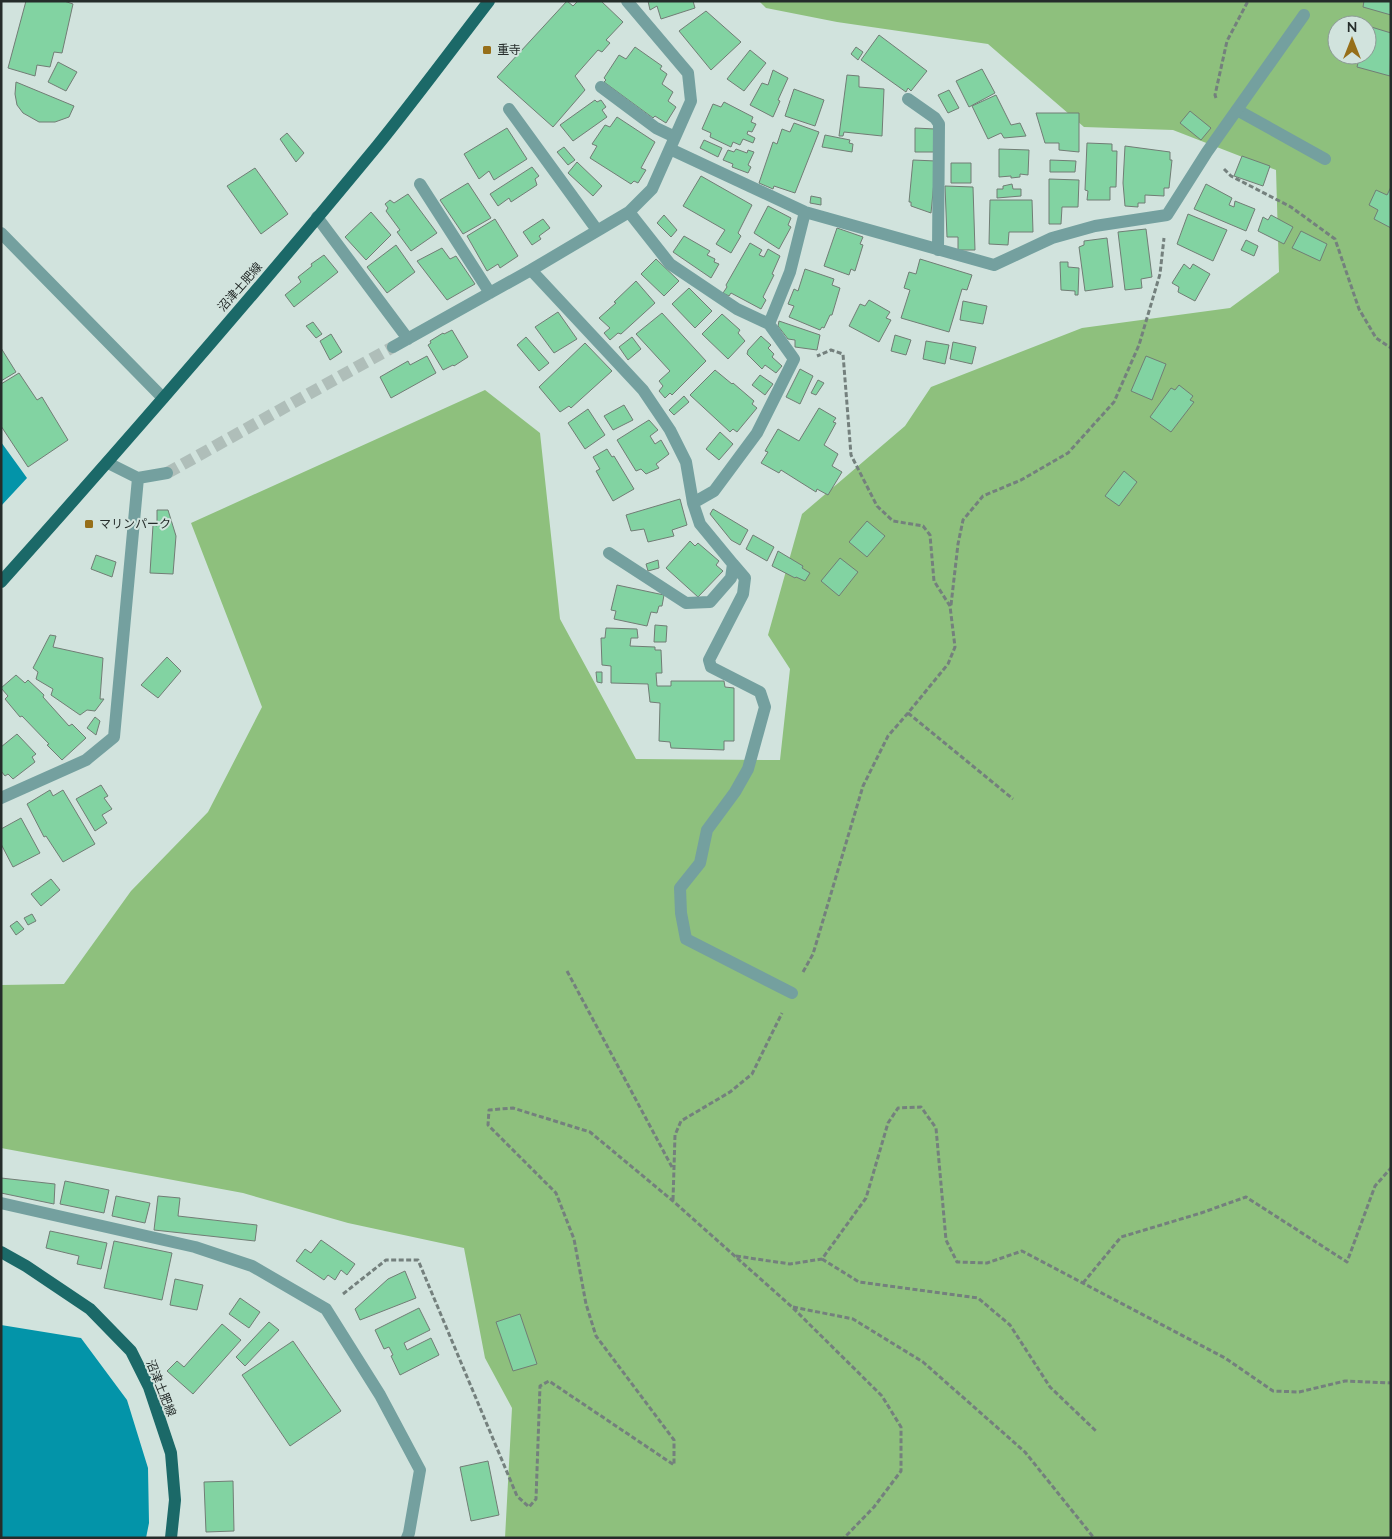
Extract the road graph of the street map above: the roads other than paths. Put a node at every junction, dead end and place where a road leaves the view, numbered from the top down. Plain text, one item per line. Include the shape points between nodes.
1 (489, 1) edge
2 (627, 1) edge
3 (1304, 14) dead end
4 (601, 87) dead end
5 (908, 99) dead end
6 (509, 109) dead end
7 (1237, 110) junction
8 (673, 143) junction
9 (1325, 159) dead end
10 (420, 184) dead end
11 (629, 212) junction
12 (805, 212) junction
13 (318, 217) junction
14 (597, 230) junction
15 (1, 233) edge
16 (938, 250) junction
17 (531, 270) junction
18 (490, 292) junction
19 (769, 324) junction
20 (408, 339) junction
21 (393, 347) tunnel mouth
22 (163, 398) junction
23 (108, 463) junction
24 (167, 473) tunnel mouth
25 (138, 478) junction
26 (693, 503) junction
27 (609, 553) dead end
28 (733, 564) junction
29 (1, 582) edge
30 (1, 798) edge
31 (792, 993) road end
32 (1, 1203) edge
33 (1, 1252) edge
34 (171, 1538) edge
35 (407, 1538) edge

1 - 13 main road, 沼津土肥線
2 - 8 street via 688,73 691,101
3 - 7 street
4 - 8 street
5 - 16 street via 939,124
6 - 14 street
7 - 9 street
7 - 16 street via 1167,215 1095,226 1052,238 994,265
8 - 11 street via 652,189
8 - 12 street
10 - 18 street
11 - 14 street
11 - 19 street via 670,264 737,309
12 - 16 street
12 - 19 street via 790,272
13 - 20 street
13 - 22 main road, 沼津土肥線
14 - 17 street
15 - 22 street
17 - 18 street
17 - 26 street via 643,390 670,430 686,462
18 - 20 street
19 - 26 street via 794,359 757,433 714,491
20 - 21 street
22 - 23 main road, 沼津土肥線
23 - 25 street
23 - 29 main road, 沼津土肥線
24 - 25 street
25 - 30 street via 114,737 86,760
26 - 28 street via 700,524
27 - 28 street via 686,603 710,602 731,578
28 - 31 street via 745,578 743,594 709,660 711,667 760,692 765,707 748,769 707,830 700,863 680,888 681,913 686,939
32 - 35 street via 195,1247 252,1266 326,1309 380,1395 420,1470
33 - 34 main road, 沼津土肥線 via 90,1308 131,1351 149,1387 171,1454 175,1500

